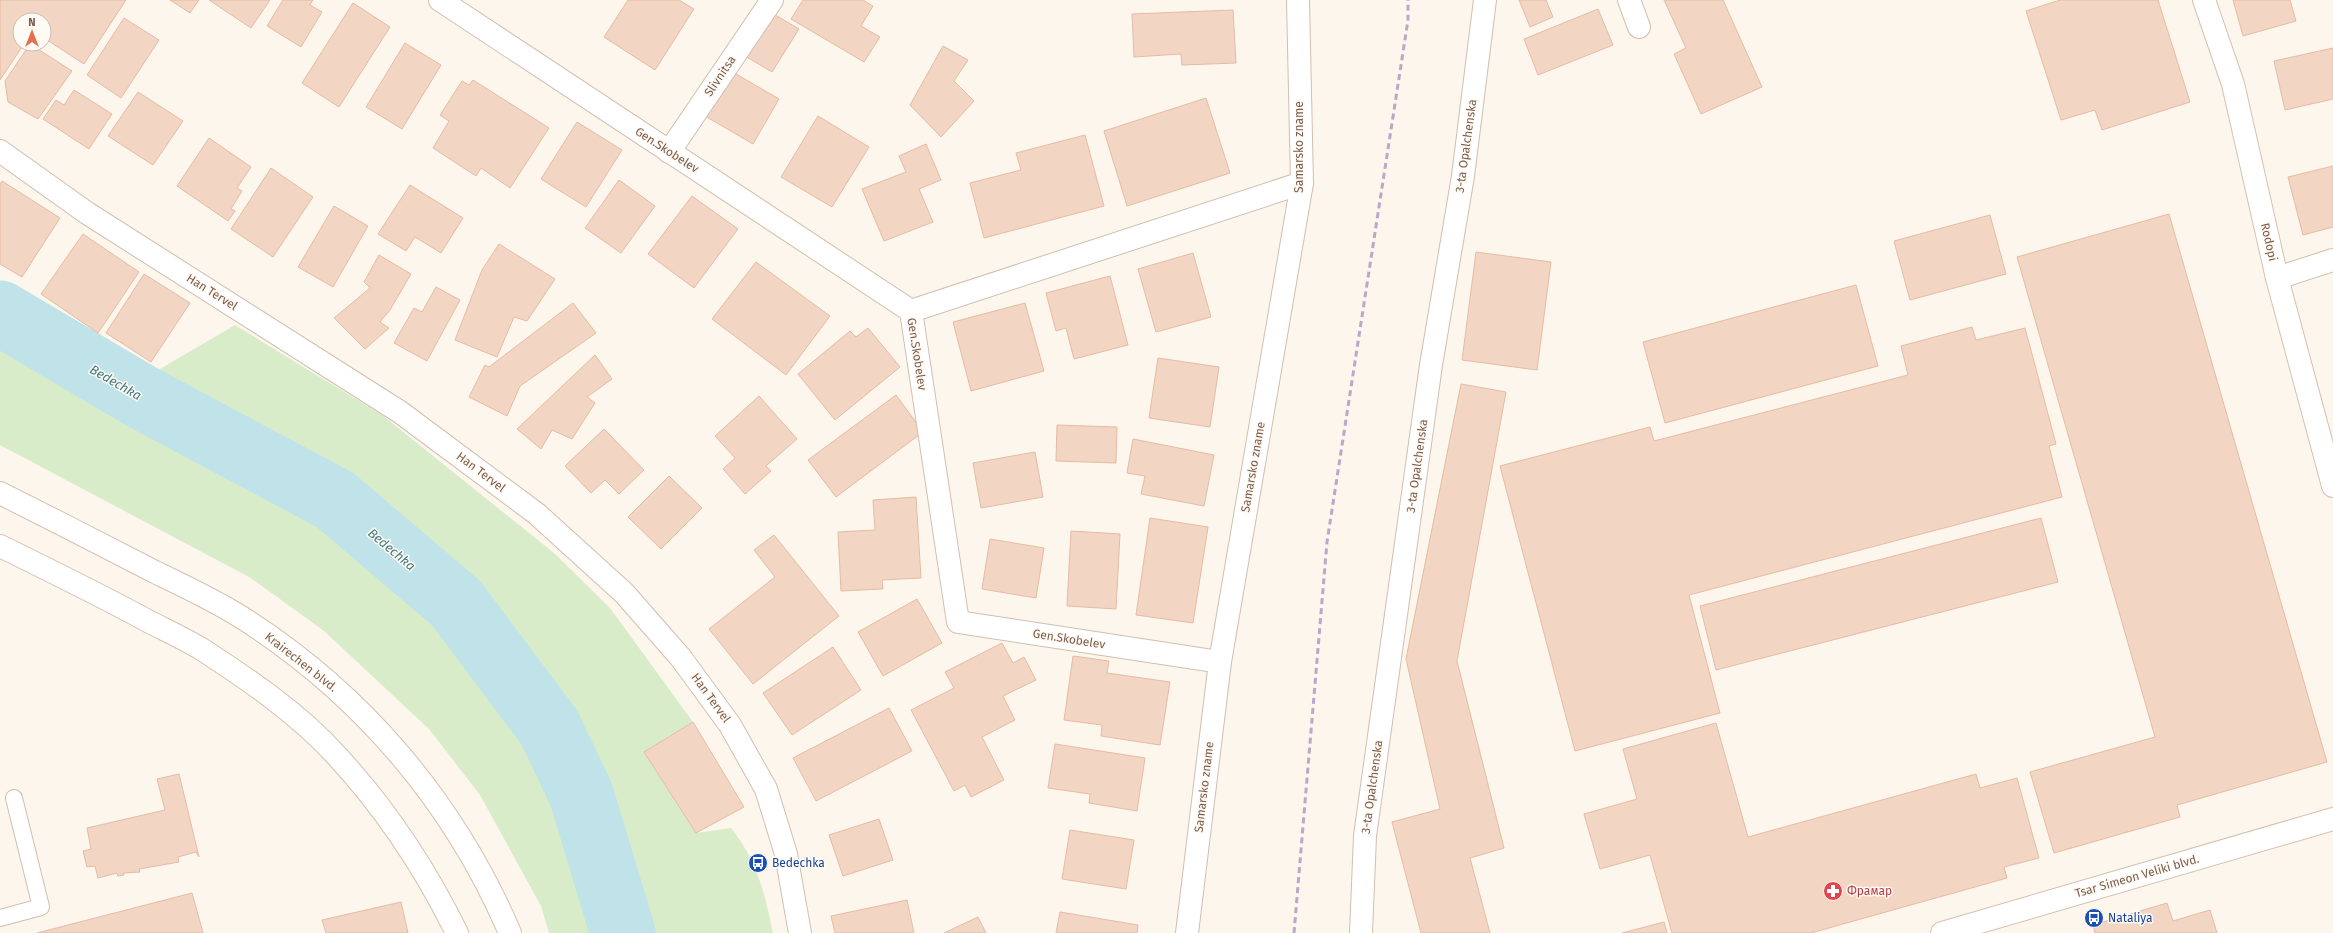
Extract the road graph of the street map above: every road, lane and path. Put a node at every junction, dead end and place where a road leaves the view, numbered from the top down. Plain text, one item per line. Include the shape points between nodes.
1 (440, 0) edge
2 (772, 0) edge
3 (1298, 0) edge
4 (1485, 0) edge
5 (1629, 0) edge
6 (2204, 0) edge
7 (1639, 28) dead end
8 (0, 151) edge
9 (669, 152) junction
10 (1302, 183) junction
11 (2333, 260) edge
12 (2277, 278) junction
13 (911, 311) junction
14 (2333, 486) edge
15 (0, 493) edge
16 (0, 546) edge
17 (1220, 662) junction
18 (14, 798) dead end
19 (2333, 819) edge
20 (0, 918) edge
21 (457, 933) edge
22 (510, 933) edge
23 (800, 933) edge
24 (1187, 933) edge
25 (1361, 933) edge
26 (1942, 933) edge

1 - 9 street, Gen.Skobelev
2 - 9 street, Slivnitsa
3 - 10 street, Samarsko zname
4 - 25 street, 3-ta Opalchenska via 1463,176 1431,365 1365,836
5 - 7 street
6 - 12 street, Rodopi via 2232,84
8 - 23 street, Han Tervel via 87,213 400,412 536,514 624,593 681,658 721,712 766,789 786,854
9 - 13 street, Gen.Skobelev
10 - 13 street
10 - 17 street, Samarsko zname
11 - 12 street
12 - 14 street, Rodopi
13 - 17 street, Gen.Skobelev via 958,622
15 - 22 street, Krairechen blvd. via 241,617 315,671 349,700 403,756 426,786 472,856
16 - 21 street via 101,595 202,649 257,687 298,720 335,754 381,807 436,890
17 - 24 street, Samarsko zname
18 - 20 lane via 41,908
19 - 26 street, Tsar Simeon Veliki blvd.

